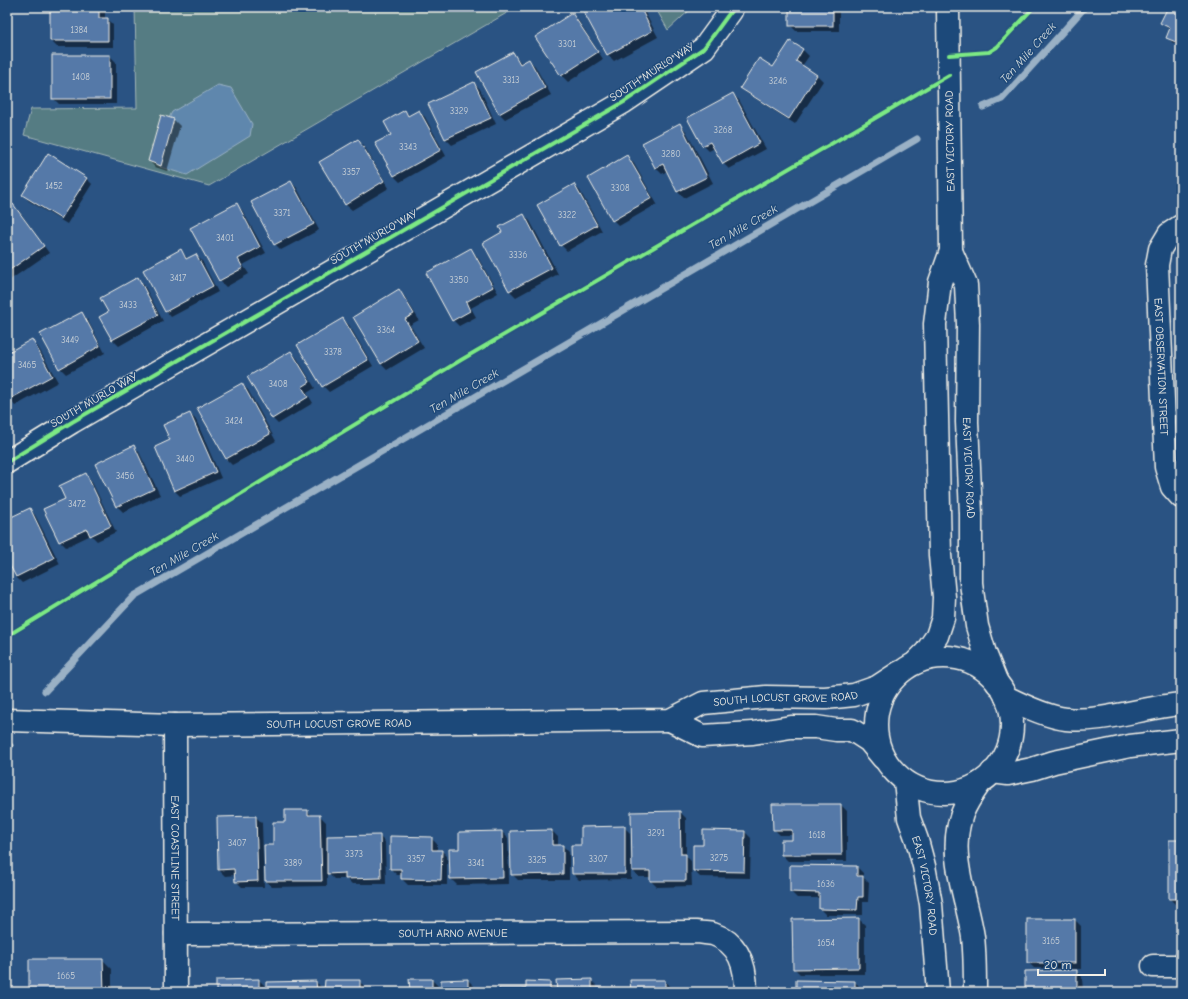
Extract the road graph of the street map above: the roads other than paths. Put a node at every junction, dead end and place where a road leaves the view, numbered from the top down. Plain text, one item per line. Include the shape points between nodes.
1 (732, 7) edge
2 (948, 7) edge
3 (1175, 230) edge
4 (952, 251) junction
5 (7, 462) edge
6 (1181, 498) edge
7 (909, 666) junction
8 (1002, 690) junction
9 (1181, 704) edge
10 (7, 720) edge
11 (670, 720) junction
12 (175, 725) junction
13 (1181, 740) edge
14 (885, 759) junction
15 (986, 778) junction
16 (905, 781) junction
17 (176, 934) junction
18 (1153, 966) dead end
19 (1181, 966) edge
20 (176, 992) edge
21 (746, 992) edge
22 (938, 992) edge
23 (975, 992) edge

1 - 5 main road, SOUTH MURLO WAY via 704,48 624,102 99,406
2 - 4 main road, EAST VICTORY ROAD
3 - 6 main road, EAST OBSERVATION STREET via 1160,249 1157,265 1166,467 1172,487
4 - 7 main road, EAST VICTORY ROAD via 940,282 935,324 943,618 937,636 926,652
4 - 8 main road, EAST VICTORY ROAD via 966,285 971,583 977,626 985,653
7 - 8 main road via 937,656 957,658 986,671
7 - 11 main road, SOUTH LOCUST GROVE ROAD via 877,687 854,696 766,697 703,703
7 - 14 main road via 887,687 878,705 875,725
8 - 9 main road via 1022,705 1066,719 1092,718
8 - 15 main road via 1010,712 1012,728 1009,745 1002,759
10 - 12 main road, SOUTH LOCUST GROVE ROAD
11 - 12 main road, SOUTH LOCUST GROVE ROAD
11 - 14 main road, SOUTH LOCUST GROVE ROAD via 702,736 753,733 791,727 852,730 869,741
12 - 17 main road, EAST COASTLINE STREET
13 - 15 main road via 1130,746
14 - 16 main road
15 - 16 main road via 965,789 949,793 918,788
15 - 23 main road via 969,799 957,834 957,860 973,937
16 - 22 main road, EAST VICTORY ROAD via 909,818 924,866 931,904
17 - 20 main road, EAST COASTLINE STREET
17 - 21 main road, SOUTH ARNO AVENUE via 697,932 713,934 727,942 740,956 746,976
18 - 19 main road

